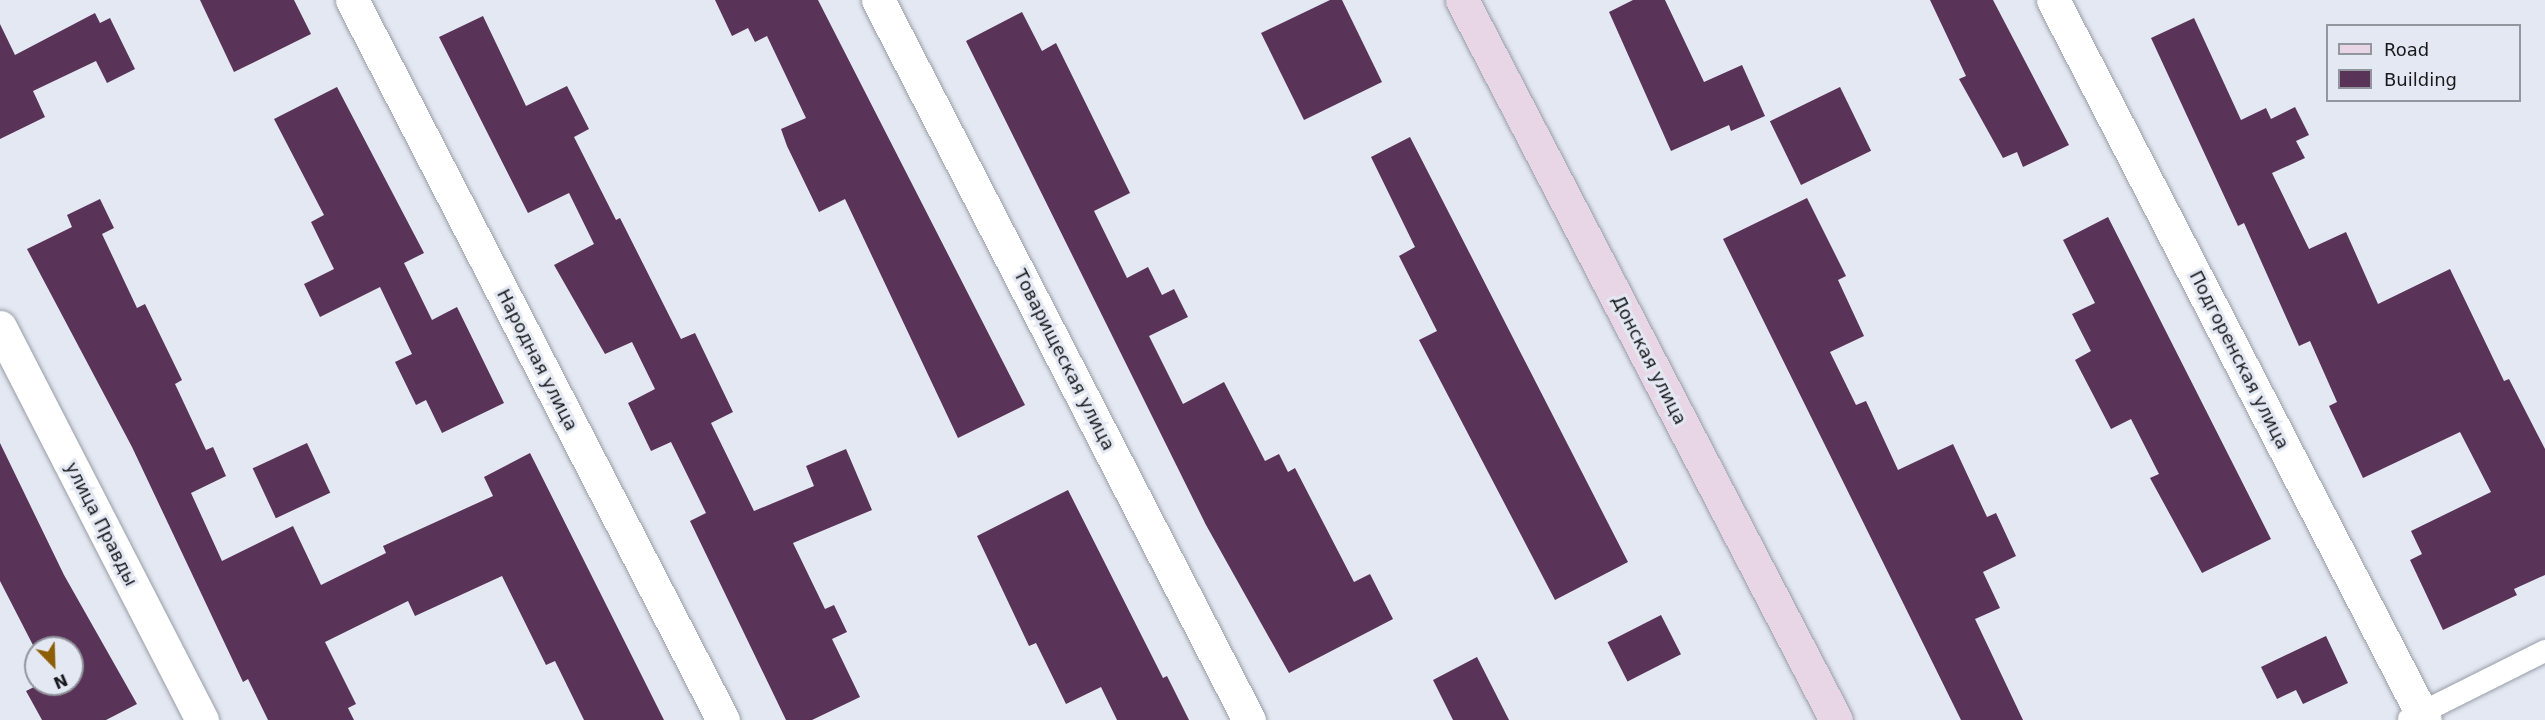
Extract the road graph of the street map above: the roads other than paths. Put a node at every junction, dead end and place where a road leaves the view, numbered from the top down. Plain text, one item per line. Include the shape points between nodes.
1 (351, 0) edge
2 (878, 0) edge
3 (1462, 0) edge
4 (2053, 0) edge
5 (0, 327) edge
6 (2545, 651) edge
7 (2418, 718) edge
8 (202, 720) edge
9 (723, 720) edge
10 (1249, 720) edge
11 (1836, 720) edge

1 - 9 street, Народная улица
2 - 10 street, Товарищеская улица
3 - 11 street, Донская улица
4 - 7 street, Подгоренская улица
5 - 8 street, улица Правды
6 - 7 lane

